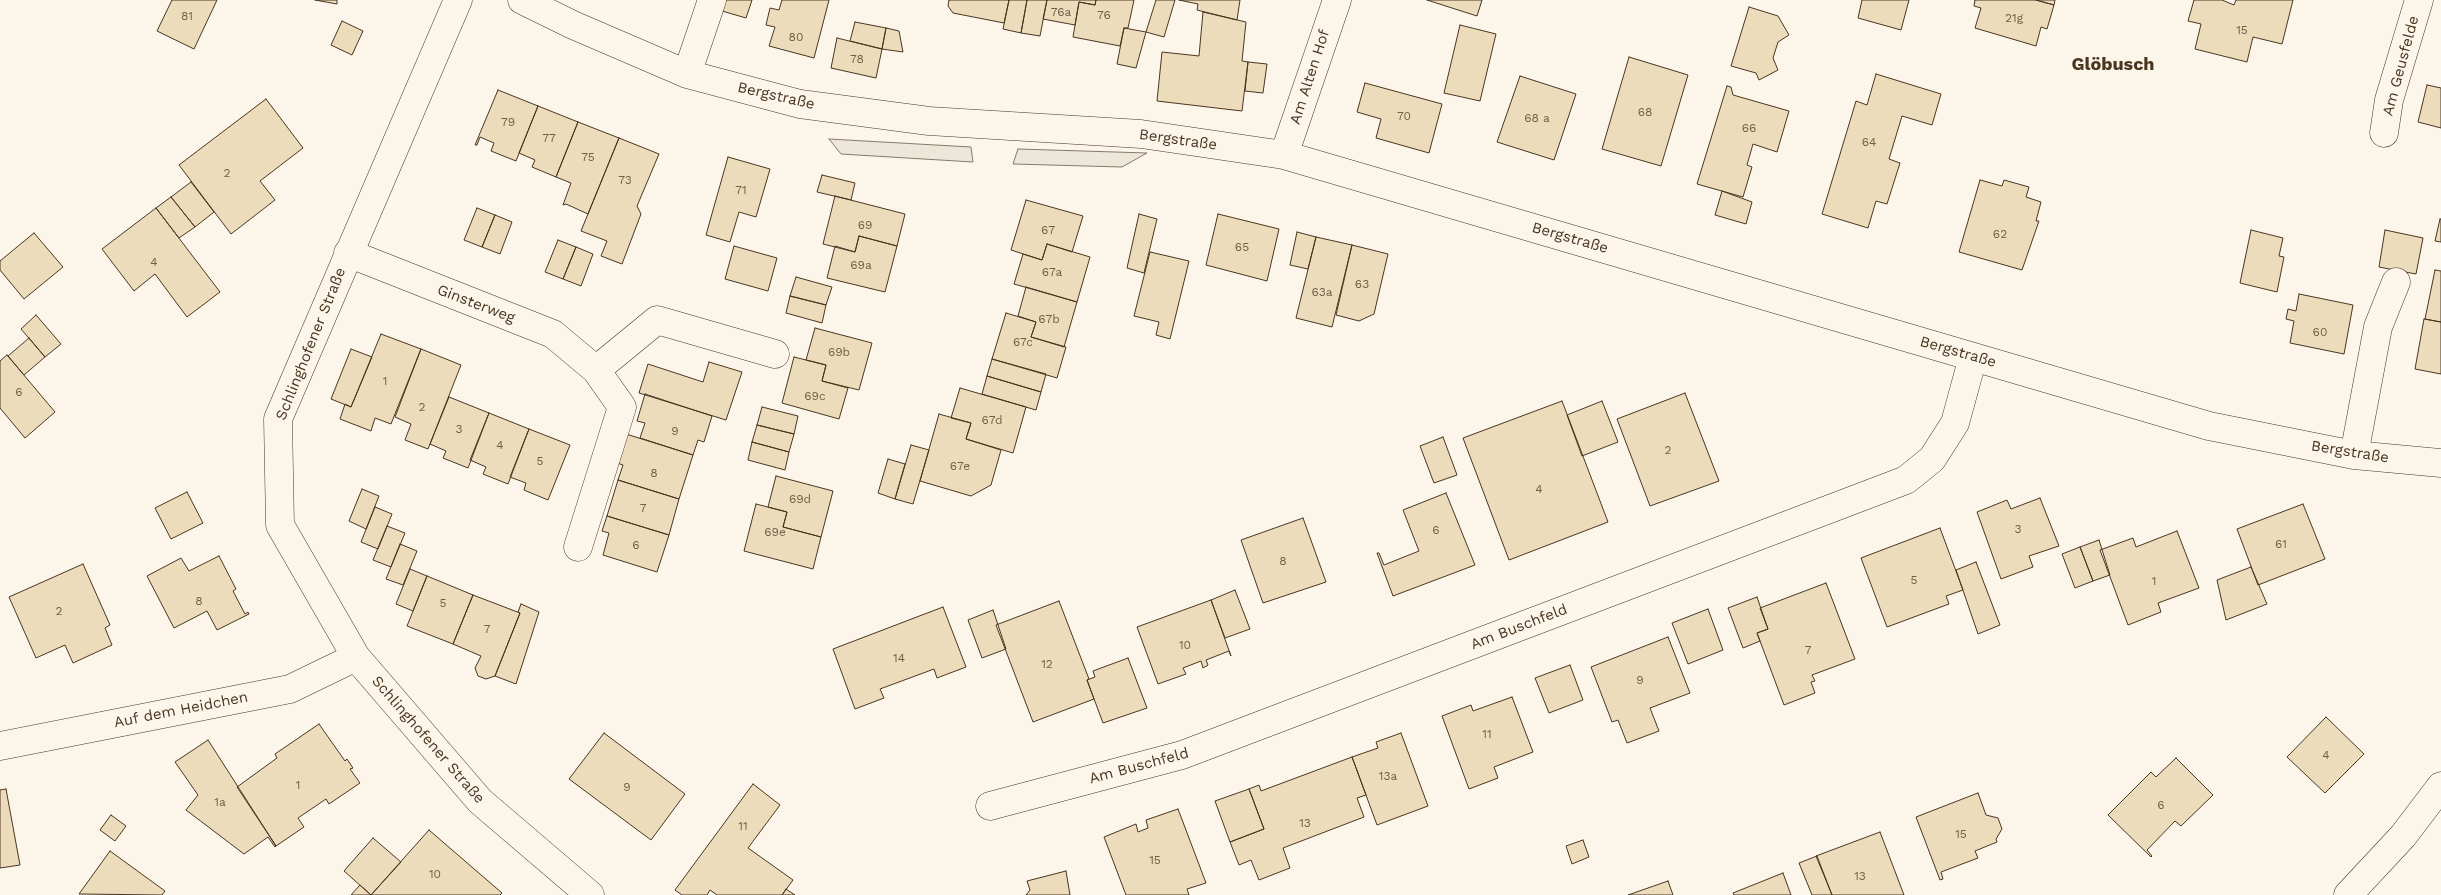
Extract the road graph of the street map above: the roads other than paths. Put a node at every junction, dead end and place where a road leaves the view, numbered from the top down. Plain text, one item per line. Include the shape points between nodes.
1 (458, 0) edge
2 (522, 0) edge
3 (712, 0) edge
4 (1337, 0) edge
5 (2419, 0) edge
6 (687, 74) junction
7 (2384, 133) dead end
8 (1284, 155) junction
9 (348, 253) junction
10 (2396, 282) dead end
11 (775, 354) dead end
12 (1973, 357) junction
13 (596, 370) junction
14 (2354, 455) junction
15 (2441, 463) edge
16 (578, 547) dead end
17 (356, 657) junction
18 (0, 746) edge
19 (2441, 786) edge
20 (990, 806) dead end
21 (590, 895) edge
22 (2348, 895) edge

1 - 9 street, Schlinghofener Straße
2 - 6 street, Bergstraße
3 - 6 street
4 - 8 street, Am Alten Hof
5 - 7 street, Am Geusfelde via 2389,100
6 - 8 street, Bergstraße via 819,107 938,122 1142,134
8 - 12 street, Bergstraße
9 - 13 street, Ginsterweg via 553,334
9 - 17 street, Schlinghofener Straße via 278,419 279,496 280,525
10 - 14 street via 2378,327
11 - 13 street via 657,320
12 - 14 street, Bergstraße via 2209,426
12 - 20 street, Am Buschfeld via 1955,423 1932,459 1906,480 1182,755
13 - 16 street, Ginsterweg via 622,407
14 - 15 street, Bergstraße
17 - 18 street, Auf dem Heidchen via 290,689
17 - 21 street, Schlinghofener Straße via 480,801
19 - 22 street via 2403,836

